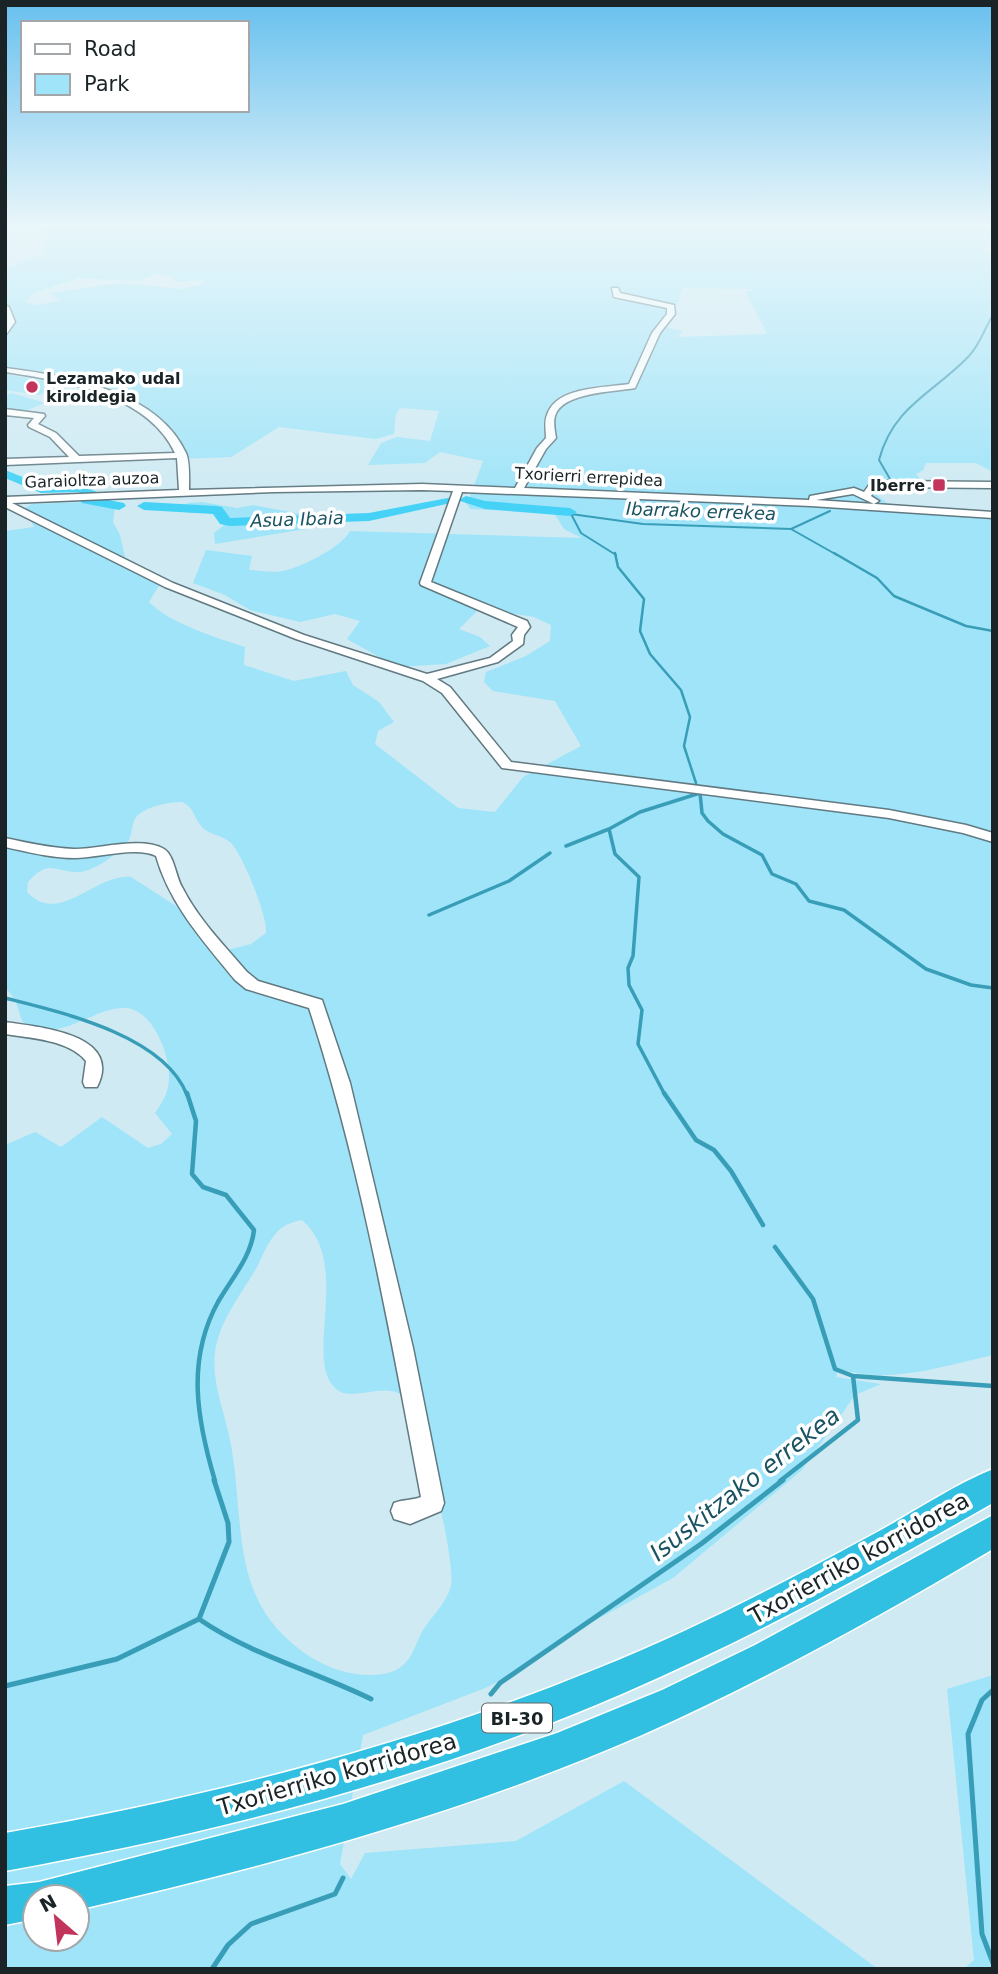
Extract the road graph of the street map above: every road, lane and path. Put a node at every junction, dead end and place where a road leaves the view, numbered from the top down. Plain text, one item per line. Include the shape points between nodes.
1 (8, 315) edge
2 (670, 315) edge
3 (5, 334) edge
4 (5, 370) edge
5 (5, 412) edge
6 (183, 455) junction
7 (76, 459) junction
8 (5, 462) edge
9 (993, 485) edge
10 (459, 487) junction
11 (520, 489) junction
12 (184, 492) junction
13 (824, 496) junction
14 (867, 497) junction
15 (5, 501) edge
16 (788, 502) junction
17 (834, 504) junction
18 (854, 506) junction
19 (893, 508) junction
20 (993, 515) edge
21 (427, 678) junction
22 (993, 838) edge
23 (5, 842) edge
24 (5, 1028) edge
25 (92, 1082) dead end
26 (993, 1485) edge
27 (402, 1511) dead end
28 (993, 1531) edge
29 (5, 1852) edge
30 (91, 1887) edge

1 - 3 street via 11,325
2 - 11 street via 650,339 632,386 567,397 554,408 551,438
4 - 6 street, Garaioltza auzoa via 73,383 130,403 165,429
5 - 7 street, Garaioltza auzoa via 32,419
6 - 7 street, Garaioltza auzoa
6 - 12 street, Garaioltza auzoa
7 - 8 street, Garaioltza auzoa
9 - 14 street via 891,483 872,487
10 - 11 street, Txorierri errepidea
10 - 12 street, Txorierri errepidea
10 - 21 street via 425,583 524,627 519,642 494,660
11 - 16 street, Txorierri errepidea
12 - 15 street, Garaioltza auzoa
13 - 14 street via 847,491
13 - 16 street
13 - 17 street
14 - 18 street via 865,504
14 - 19 street
15 - 21 street via 115,560 192,594 300,637
16 - 17 street, Txorierri errepidea
17 - 18 street, Txorierri errepidea
18 - 19 street, Txorierri errepidea
19 - 20 street, Txorierri errepidea
21 - 22 street via 446,690 507,765 889,814
23 - 27 street via 64,855 155,849 162,854 180,897 241,975 252,985 316,1004 342,1083 403,1348 433,1503 410,1513
24 - 25 street via 78,1045 92,1055 96,1069
26 - 29 highway, Txorierriko korridorea / BI-30 via 741,1622 612,1681 490,1728 241,1803
28 - 30 highway, Txorierriko korridorea / BI-30 via 760,1661 551,1754 342,1825

